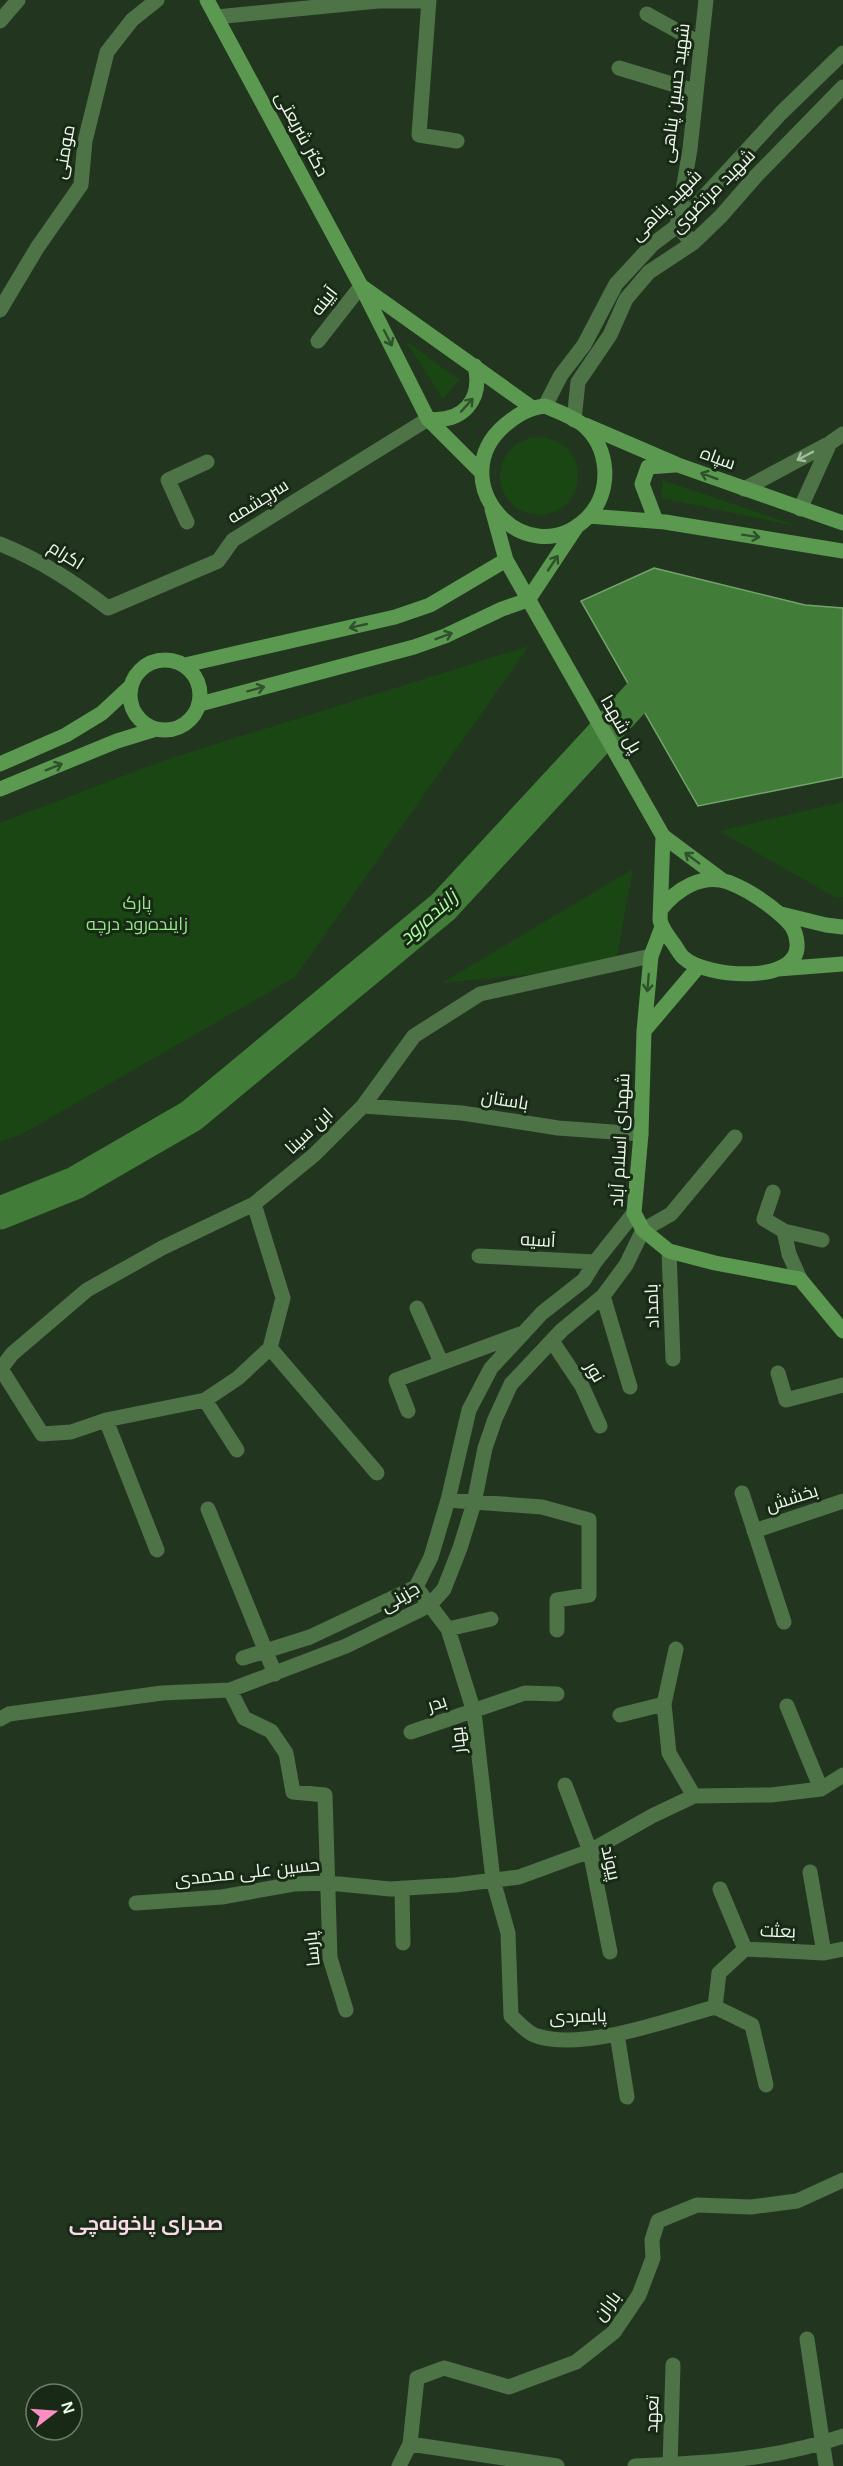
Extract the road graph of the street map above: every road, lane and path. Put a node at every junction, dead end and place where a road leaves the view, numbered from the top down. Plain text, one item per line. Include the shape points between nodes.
1 (18, 0) edge
2 (157, 0) edge
3 (207, 0) edge
4 (429, 0) edge
5 (706, 0) edge
6 (647, 15) dead end
7 (216, 17) junction
8 (0, 21) edge
9 (701, 44) junction
10 (843, 53) edge
11 (619, 68) dead end
12 (843, 87) edge
13 (695, 91) junction
14 (457, 141) dead end
15 (677, 226) junction
16 (693, 243) junction
17 (361, 286) junction
18 (0, 310) edge
19 (318, 341) dead end
20 (475, 366) junction
21 (561, 375) junction
22 (578, 388) junction
23 (538, 407) junction
24 (428, 419) junction
25 (578, 422) junction
26 (836, 438) edge
27 (207, 462) dead end
28 (678, 465) junction
29 (482, 472) junction
30 (744, 489) junction
31 (800, 508) junction
32 (492, 509) junction
33 (583, 521) junction
34 (656, 521) junction
35 (187, 522) dead end
36 (843, 523) edge
37 (0, 544) edge
38 (843, 550) edge
39 (506, 560) junction
40 (528, 600) junction
41 (108, 608) joint
42 (185, 665) junction
43 (131, 686) junction
44 (200, 704) junction
45 (156, 729) junction
46 (0, 764) edge
47 (0, 789) edge
48 (663, 836) junction
49 (722, 880) junction
50 (661, 909) junction
51 (780, 914) junction
52 (662, 927) junction
53 (843, 927) edge
54 (651, 956) junction
55 (843, 964) edge
56 (699, 966) junction
57 (778, 969) junction
58 (644, 1031) junction
59 (363, 1106) junction
60 (641, 1134) junction
61 (735, 1137) dead end
62 (773, 1192) dead end
63 (254, 1204) junction
64 (634, 1214) junction
65 (643, 1230) junction
66 (784, 1231) junction
67 (822, 1240) dead end
68 (669, 1251) junction
69 (479, 1256) dead end
70 (595, 1262) junction
71 (800, 1279) junction
72 (603, 1296) junction
73 (417, 1308) dead end
74 (843, 1330) edge
75 (521, 1334) junction
76 (552, 1341) junction
77 (270, 1348) junction
78 (673, 1359) dead end
79 (441, 1362) junction
80 (1, 1369) edge
81 (778, 1373) dead end
82 (843, 1385) edge
83 (630, 1387) dead end
84 (205, 1400) junction
85 (469, 1410) junction
86 (408, 1411) dead end
87 (495, 1419) junction
88 (106, 1420) junction
89 (600, 1426) dead end
90 (237, 1450) dead end
91 (377, 1473) dead end
92 (742, 1493) dead end
93 (448, 1500) junction
94 (843, 1502) edge
95 (474, 1503) junction
96 (208, 1509) dead end
97 (754, 1531) junction
98 (157, 1550) dead end
99 (416, 1587) junction
100 (430, 1605) junction
101 (491, 1619) dead end
102 (784, 1622) dead end
103 (448, 1629) junction
104 (557, 1630) dead end
105 (676, 1649) dead end
106 (267, 1650) junction
107 (243, 1658) dead end
108 (275, 1674) junction
109 (230, 1690) junction
110 (557, 1694) dead end
111 (664, 1704) junction
112 (787, 1706) dead end
113 (474, 1712) junction
114 (620, 1715) dead end
115 (0, 1719) edge
116 (411, 1732) dead end
117 (843, 1775) edge
118 (565, 1785) dead end
119 (821, 1789) junction
120 (694, 1796) junction
121 (590, 1851) junction
122 (810, 1872) dead end
123 (493, 1880) junction
124 (329, 1883) junction
125 (402, 1888) junction
126 (720, 1889) dead end
127 (136, 1903) dead end
128 (403, 1942) dead end
129 (745, 1949) junction
130 (843, 1949) edge
131 (610, 1952) dead end
132 (824, 1953) junction
133 (715, 2007) junction
134 (346, 2010) dead end
135 (617, 2034) junction
136 (766, 2085) dead end
137 (627, 2097) dead end
138 (843, 2180) edge
139 (807, 2339) dead end
140 (673, 2365) dead end
141 (843, 2436) edge
142 (410, 2444) junction
143 (821, 2444) junction
144 (531, 2464) edge
145 (670, 2465) edge
146 (399, 2466) edge
147 (557, 2466) edge
148 (635, 2466) edge
149 (826, 2466) edge

1 - 8 street
2 - 18 street, مومنی via 132,20 107,52 85,141 81,185
3 - 7 main road, دکتر شریعتی
4 - 7 street via 378,1
4 - 14 street via 419,135
5 - 9 street, شهید حسین پناهی
6 - 9 street
7 - 17 main road, دکتر شریعتی
9 - 13 street, شهید حسین پناهی
10 - 15 street, شهید پناهی via 781,113
11 - 13 street
12 - 16 street, شهيد مرتضوی
13 - 15 street, شهید حسین پناهی
15 - 16 street
15 - 21 street, شهید پناهی via 653,244 616,284 584,345
16 - 22 street, شهيد مرتضوی via 649,272 626,299 610,335 578,382
17 - 19 street, آیینه
17 - 20 main road, دکتر شریعتی
17 -> 24 main road, دکتر شریعتی
20 - 23 main road, دکتر شریعتی
24 -> 20 main road via 453,417 472,402 477,384
21 - 22 street via 567,385
21 - 23 street, شهید پناهی
22 - 25 street, شهيد مرتضوی
23 - 25 main road
23 - 29 main road via 496,433 486,450
24 - 29 main road, دکتر شریعتی
24 - 41 street, سرچشمه via 233,540 218,561
25 - 28 main road, سپاه
25 - 33 main road via 594,437 605,469 602,494
26 -> 30 street
26 - 31 street
27 - 35 street via 168,480
30 -> 28 main road, سپاه
28 - 34 main road via 648,467 642,484
29 - 32 main road
30 - 31 main road, سپاه
31 - 36 main road, سپاه
32 - 33 main road via 503,521 531,535 563,533
32 - 39 main road, پل شهدا
33 - 34 main road
40 -> 33 main road
34 -> 38 main road
37 - 41 street, اکرام via 61,573
39 - 40 main road, پل شهدا
39 -> 42 main road via 430,605 395,617
44 -> 40 main road via 414,647
40 - 48 main road, پل شهدا
42 - 43 main road via 164,659 153,662 143,667
42 - 44 main road via 198,682
43 - 45 main road via 132,708 146,725
43 - 46 main road via 102,712 66,735
44 - 45 main road via 188,723 178,728
47 -> 45 main road
49 -> 48 main road
48 - 50 main road
49 - 50 main road via 704,880 686,887 671,896
49 - 51 main road via 750,892
50 - 52 main road
51 - 53 main road
51 - 57 main road via 796,933 797,947 790,961
52 - 54 main road, شهدای اسلام آباد
52 - 56 main road via 684,959
54 -> 58 main road, شهدای اسلام آباد
54 - 59 street, ابن سینا via 480,994 414,1036
55 - 57 main road
56 - 57 main road via 737,975
56 - 58 main road
58 - 60 main road, شهدای اسلام آباد
59 - 60 street, باستان
59 - 63 street, ابن سینا via 314,1155
60 - 64 main road, شهدای اسلام آباد
61 - 65 street via 671,1214
62 - 66 street via 764,1219
63 - 77 street via 283,1298
63 - 80 street, ابن سینا via 162,1248 87,1290 12,1354
64 - 65 main road, شهدای اسلام آباد
64 - 70 street
65 - 68 main road, شهدای اسلام آباد
65 - 72 street, جزینی via 626,1265
66 - 67 street
66 - 71 street
68 - 71 main road, شهدای اسلام آباد
68 - 78 street, بامداد
69 - 70 street, آسیه
70 - 75 street via 584,1280 542,1312
71 - 74 main road
72 - 76 street, جزینی
72 - 83 street
73 - 79 street
75 - 79 street
75 - 85 street via 491,1368
76 - 87 street, جزینی via 511,1384
76 - 89 street, نور via 582,1386
77 - 84 street via 238,1378
77 - 91 street
79 - 86 street via 396,1380
80 - 88 street via 42,1434 71,1432
81 - 82 street via 786,1400
84 - 88 street
84 - 90 street
85 - 87 street
85 - 93 street
87 - 95 street, جزینی
88 - 98 street
92 - 97 street
93 - 95 street
93 - 99 street via 431,1557
94 - 97 street, بخشش
95 - 100 street, جزینی via 444,1589
95 - 104 street via 542,1507 589,1520 589,1595 557,1600
96 - 106 street
97 - 102 street
99 - 100 street, بهار
99 - 106 street via 310,1637
100 - 103 street, بهار
100 - 108 street, جزینی via 346,1646
101 - 103 street
103 - 113 street, بهار
105 - 111 street
106 - 107 street
106 - 108 street
108 - 109 street, جزینی
109 - 115 street, جزینی via 162,1693 9,1714
109 - 124 street, پارسا via 244,1718 271,1731 286,1753 293,1792 325,1795
110 - 113 street, بدر via 525,1694
111 - 114 street
111 - 120 street via 669,1753
112 - 119 street
113 - 116 street, بدر
113 - 123 street, بهار
117 - 119 street, حسین علی محمدی
118 - 121 street, پیوند
119 - 120 street, حسین علی محمدی via 771,1795
120 - 121 street, حسین علی محمدی
121 - 123 street, حسین علی محمدی via 519,1877
121 - 131 street, پیوند
122 - 132 street
123 - 125 street, حسین علی محمدی
123 - 135 street, پایمردی via 508,1933 511,2016 535,2036 568,2040
124 - 125 street, حسین علی محمدی
124 - 127 street, حسین علی محمدی
124 - 134 street, پارسا via 330,1958
125 - 128 street
126 - 129 street
129 - 132 street, بعثت
129 - 133 street, بعثت via 718,1974
130 - 132 street, بعثت
133 - 135 street, پایمردی
133 - 136 street via 752,2025
135 - 137 street
138 - 142 street, باران via 797,2200 751,2207 697,2205 657,2220 653,2258 639,2295 614,2332 576,2362 509,2387 444,2368 417,2378
139 - 143 street
140 - 145 street, تعهد
141 - 143 street
142 - 144 street
142 - 146 street
143 - 145 street via 738,2461
143 - 149 street
144 - 147 street
145 - 148 street

